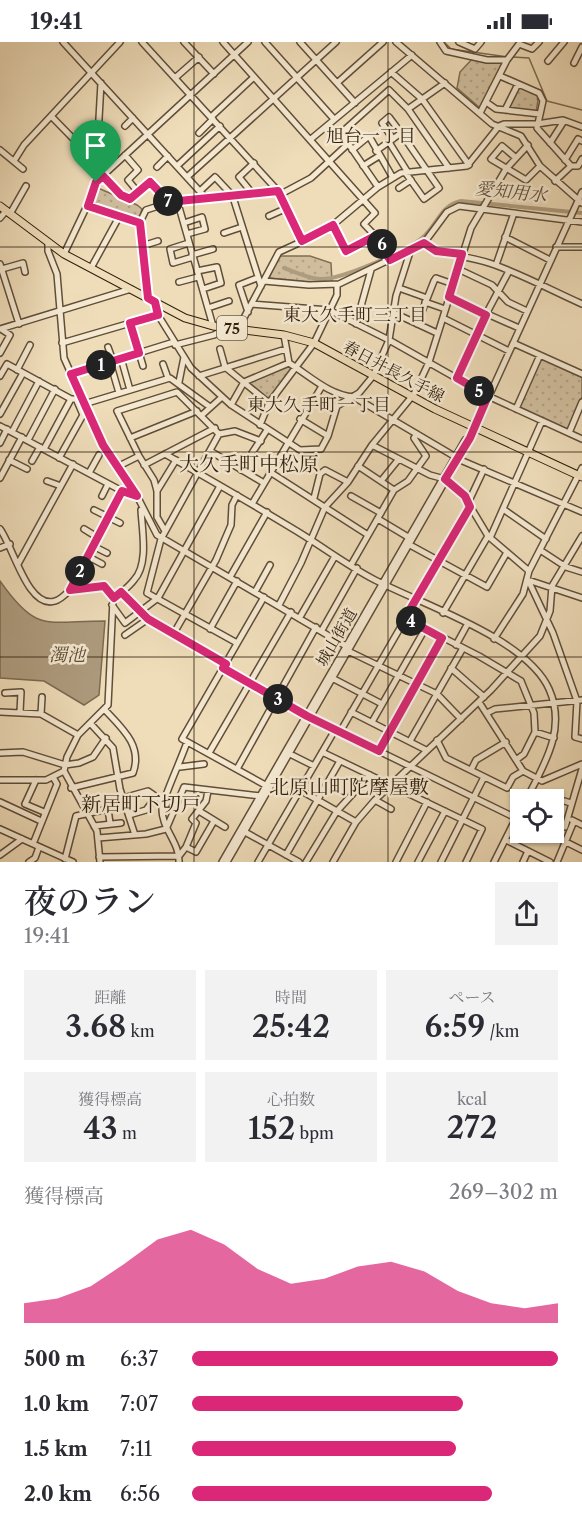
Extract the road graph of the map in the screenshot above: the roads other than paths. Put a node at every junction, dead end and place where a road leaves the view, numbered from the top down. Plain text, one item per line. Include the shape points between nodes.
1 (63, 42) edge
2 (120, 42) edge
3 (142, 42) edge
4 (184, 42) edge
5 (223, 42) edge
6 (248, 42) edge
7 (265, 42) edge
8 (300, 42) edge
9 (336, 42) edge
10 (383, 42) edge
11 (396, 42) edge
12 (440, 42) edge
13 (459, 42) edge
14 (481, 42) edge
15 (539, 42) edge
16 (564, 42) edge
17 (404, 44) edge
18 (582, 46) edge
19 (234, 55) junction
20 (412, 55) junction
21 (199, 57) junction
22 (508, 58) junction
23 (317, 59) junction
24 (548, 61) dead end
25 (574, 63) dead end
26 (91, 72) junction
27 (391, 72) junction
28 (214, 74) junction
29 (500, 76) junction
30 (254, 77) junction
31 (175, 78) junction
32 (297, 78) junction
33 (337, 82) junction
34 (101, 83) junction
35 (445, 83) junction
36 (518, 84) junction
37 (191, 95) junction
38 (273, 99) junction
39 (422, 99) junction
40 (486, 102) junction
41 (355, 103) junction
42 (408, 109) junction
43 (505, 110) junction
44 (480, 113) junction
45 (540, 114) junction
46 (51, 116) junction
47 (133, 118) junction
48 (212, 118) junction
49 (334, 119) junction
50 (564, 121) junction
51 (537, 124) junction
52 (125, 126) dead end
53 (220, 126) junction
54 (582, 127) edge
55 (498, 128) junction
56 (199, 133) dead end
57 (401, 133) junction
58 (148, 134) junction
59 (231, 138) junction
60 (311, 139) junction
61 (391, 140) junction
62 (582, 141) edge
63 (550, 143) junction
64 (528, 145) junction
65 (350, 147) junction
66 (0, 150) edge
67 (378, 153) junction
68 (125, 155) junction
69 (168, 156) junction
70 (516, 158) junction
71 (582, 159) edge
72 (565, 160) junction
73 (14, 161) junction
74 (330, 161) junction
75 (96, 162) junction
76 (254, 163) junction
77 (469, 165) junction
78 (177, 166) junction
79 (363, 166) junction
80 (540, 166) junction
81 (571, 166) junction
82 (157, 167) dead end
83 (449, 168) junction
84 (23, 169) dead end
85 (506, 169) junction
86 (427, 170) junction
87 (406, 171) junction
88 (103, 176) junction
89 (187, 177) junction
90 (393, 177) junction
91 (411, 180) junction
92 (555, 181) junction
93 (26, 186) dead end
94 (95, 186) junction
95 (378, 187) junction
96 (399, 188) dead end
97 (200, 191) junction
98 (138, 192) junction
99 (279, 192) junction
100 (582, 192) edge
101 (252, 193) junction
102 (231, 194) junction
103 (205, 196) junction
104 (177, 200) junction
105 (362, 200) junction
106 (169, 202) junction
107 (578, 203) edge
108 (88, 206) junction
109 (484, 207) junction
110 (287, 208) junction
111 (5, 210) edge
112 (514, 213) junction
113 (268, 216) dead end
114 (119, 217) junction
115 (0, 218) edge
116 (569, 219) junction
117 (582, 222) edge
118 (140, 223) junction
119 (184, 223) junction
120 (333, 225) junction
121 (242, 227) junction
122 (224, 233) dead end
123 (187, 234) junction
124 (375, 236) junction
125 (505, 237) junction
126 (158, 241) dead end
127 (302, 241) junction
128 (48, 243) junction
129 (189, 243) junction
130 (424, 243) junction
131 (142, 246) junction
132 (556, 247) junction
133 (582, 247) edge
134 (213, 249) dead end
135 (410, 252) junction
136 (64, 254) junction
137 (462, 254) junction
138 (193, 256) junction
139 (390, 260) junction
140 (550, 260) junction
141 (496, 265) junction
142 (1, 266) edge
143 (91, 268) junction
144 (458, 269) junction
145 (371, 270) junction
146 (509, 271) junction
147 (26, 272) dead end
148 (198, 274) junction
149 (257, 278) junction
150 (179, 282) dead end
151 (262, 284) junction
152 (453, 284) junction
153 (337, 285) junction
154 (539, 285) junction
155 (399, 288) junction
156 (131, 289) junction
157 (203, 289) junction
158 (498, 290) junction
159 (9, 291) junction
160 (0, 294) edge
161 (449, 297) junction
162 (152, 300) junction
163 (426, 300) junction
164 (229, 301) dead end
165 (252, 304) junction
166 (582, 304) edge
167 (208, 308) junction
168 (445, 309) junction
169 (329, 310) junction
170 (60, 311) junction
171 (527, 311) junction
172 (248, 312) junction
173 (394, 313) junction
174 (158, 315) junction
175 (486, 315) junction
176 (443, 318) junction
177 (130, 323) junction
178 (19, 324) junction
179 (356, 324) junction
180 (417, 324) junction
181 (213, 326) junction
182 (226, 328) junction
183 (519, 328) junction
184 (1, 329) edge
185 (238, 329) junction
186 (437, 333) junction
187 (475, 334) junction
188 (284, 335) junction
189 (390, 340) junction
190 (62, 343) junction
191 (314, 343) junction
192 (513, 343) junction
193 (175, 344) junction
194 (30, 345) dead end
195 (108, 347) dead end
196 (220, 349) dead end
197 (286, 349) junction
198 (509, 351) junction
199 (0, 353) edge
200 (139, 353) junction
201 (540, 355) junction
202 (184, 357) junction
203 (121, 358) junction
204 (0, 360) edge
205 (111, 361) junction
206 (429, 362) junction
207 (289, 363) junction
208 (7, 364) junction
209 (163, 364) dead end
210 (143, 366) dead end
211 (225, 367) junction
212 (297, 368) junction
213 (20, 371) junction
214 (71, 374) junction
215 (582, 374) edge
216 (0, 376) edge
217 (199, 376) junction
218 (373, 376) junction
219 (168, 378) junction
220 (457, 378) junction
221 (39, 381) junction
222 (179, 382) junction
223 (244, 382) junction
224 (322, 386) junction
225 (55, 389) junction
226 (130, 390) junction
227 (119, 393) junction
228 (222, 396) junction
229 (488, 396) junction
230 (354, 397) junction
231 (411, 397) junction
232 (78, 401) junction
233 (582, 402) edge
234 (269, 403) junction
235 (231, 405) junction
236 (210, 407) junction
237 (516, 409) junction
238 (199, 413) junction
239 (0, 414) edge
240 (392, 418) junction
241 (300, 419) junction
242 (542, 421) junction
243 (260, 425) junction
244 (0, 426) edge
245 (474, 427) junction
246 (215, 428) junction
247 (9, 430) junction
248 (267, 430) junction
249 (569, 433) junction
250 (219, 434) junction
251 (417, 434) junction
252 (328, 436) junction
253 (22, 437) junction
254 (130, 438) junction
255 (582, 439) edge
256 (28, 440) junction
257 (261, 441) junction
258 (287, 441) junction
259 (0, 443) edge
260 (372, 445) junction
261 (42, 448) junction
262 (210, 451) junction
263 (529, 452) junction
264 (165, 454) junction
265 (99, 455) dead end
266 (139, 456) junction
267 (456, 457) junction
268 (59, 458) junction
269 (9, 460) junction
270 (176, 460) junction
271 (398, 460) junction
272 (32, 461) dead end
273 (73, 464) junction
274 (144, 465) junction
275 (358, 466) junction
276 (117, 467) junction
277 (417, 468) junction
278 (582, 468) edge
279 (484, 469) junction
280 (27, 470) dead end
281 (241, 470) junction
282 (270, 472) junction
283 (89, 473) junction
284 (197, 473) junction
285 (580, 476) edge
286 (0, 478) edge
287 (443, 479) junction
288 (381, 481) junction
289 (47, 482) dead end
290 (348, 482) junction
291 (515, 482) junction
292 (264, 483) junction
293 (108, 484) junction
294 (61, 486) junction
295 (220, 486) junction
296 (394, 490) junction
297 (122, 491) junction
298 (157, 491) junction
299 (237, 495) junction
300 (102, 496) dead end
301 (137, 496) junction
302 (351, 496) dead end
303 (314, 498) junction
304 (252, 504) junction
305 (564, 504) junction
306 (141, 505) junction
307 (469, 505) junction
308 (325, 507) junction
309 (503, 509) junction
310 (94, 510) dead end
311 (267, 512) junction
312 (582, 512) edge
313 (381, 513) junction
314 (108, 517) junction
315 (378, 519) junction
316 (120, 523) dead end
317 (0, 529) edge
318 (84, 529) dead end
319 (165, 531) junction
320 (368, 536) junction
321 (582, 536) edge
322 (97, 537) junction
323 (408, 537) junction
324 (489, 537) junction
325 (161, 539) junction
326 (310, 539) junction
327 (546, 539) junction
328 (10, 544) junction
329 (410, 544) junction
330 (93, 546) junction
331 (0, 548) edge
332 (540, 550) junction
333 (184, 552) junction
334 (107, 553) dead end
335 (506, 554) junction
336 (87, 556) junction
337 (335, 556) junction
338 (439, 560) junction
339 (18, 564) junction
340 (102, 564) dead end
341 (565, 564) junction
342 (270, 565) dead end
343 (210, 567) junction
344 (354, 567) junction
345 (529, 571) junction
346 (582, 572) edge
347 (466, 574) junction
348 (230, 577) junction
349 (528, 580) junction
350 (237, 581) junction
351 (385, 583) junction
352 (552, 586) junction
353 (70, 590) junction
354 (121, 592) junction
355 (255, 592) junction
356 (264, 597) junction
357 (114, 598) junction
358 (158, 598) junction
359 (582, 598) edge
360 (416, 599) junction
361 (112, 605) junction
362 (279, 605) junction
363 (142, 612) junction
364 (291, 612) junction
365 (443, 613) junction
366 (184, 614) junction
367 (300, 617) junction
368 (405, 618) junction
369 (148, 619) junction
370 (547, 621) junction
371 (467, 625) junction
372 (210, 628) junction
373 (319, 629) junction
374 (425, 629) junction
375 (174, 633) junction
376 (125, 635) dead end
377 (442, 638) junction
378 (494, 639) junction
379 (237, 643) junction
380 (456, 645) junction
381 (347, 648) junction
382 (463, 648) junction
383 (521, 655) junction
384 (224, 666) junction
385 (378, 666) junction
386 (451, 668) junction
387 (506, 673) junction
388 (398, 676) junction
389 (332, 678) junction
390 (249, 683) junction
391 (416, 684) junction
392 (5, 693) dead end
393 (362, 693) junction
394 (437, 694) junction
395 (484, 697) junction
396 (42, 698) dead end
397 (277, 698) junction
398 (580, 700) edge
399 (479, 702) junction
400 (553, 703) junction
401 (382, 704) junction
402 (530, 705) junction
403 (105, 710) junction
404 (0, 712) edge
405 (20, 712) junction
406 (351, 712) junction
407 (488, 713) junction
408 (40, 714) junction
409 (309, 717) junction
410 (461, 719) junction
411 (372, 722) junction
412 (90, 723) junction
413 (338, 731) junction
414 (390, 731) junction
415 (535, 732) junction
416 (78, 735) junction
417 (106, 738) junction
418 (555, 738) junction
419 (582, 739) edge
420 (437, 740) junction
421 (185, 741) junction
422 (410, 741) junction
423 (506, 742) junction
424 (426, 750) junction
425 (379, 751) junction
426 (322, 752) junction
427 (0, 753) edge
428 (209, 753) junction
429 (290, 754) junction
430 (516, 760) junction
431 (340, 761) junction
432 (204, 764) dead end
433 (582, 764) edge
434 (314, 766) junction
435 (410, 766) junction
436 (180, 767) junction
437 (65, 768) junction
438 (237, 769) junction
439 (471, 770) junction
440 (523, 771) junction
441 (582, 771) edge
442 (370, 775) junction
443 (119, 776) junction
444 (53, 777) junction
445 (484, 777) junction
446 (537, 778) junction
447 (0, 780) edge
448 (36, 780) junction
449 (390, 785) junction
450 (267, 786) junction
451 (580, 787) edge
452 (71, 788) junction
453 (532, 789) edge
454 (300, 790) junction
455 (208, 792) junction
456 (261, 796) junction
457 (156, 797) junction
458 (474, 797) junction
459 (123, 798) junction
460 (318, 800) junction
461 (375, 800) junction
462 (564, 801) edge
463 (0, 802) edge
464 (164, 802) junction
465 (427, 802) junction
466 (571, 803) junction
467 (391, 809) dead end
468 (199, 811) junction
469 (337, 811) junction
470 (445, 811) junction
471 (44, 812) junction
472 (85, 813) junction
473 (129, 815) junction
474 (510, 815) edge
475 (571, 819) junction
476 (462, 820) junction
477 (40, 821) junction
478 (214, 821) junction
479 (356, 822) junction
480 (110, 824) junction
481 (121, 824) dead end
482 (582, 825) edge
483 (94, 826) junction
484 (225, 827) dead end
485 (565, 827) dead end
486 (0, 829) edge
487 (166, 829) junction
488 (245, 832) junction
489 (510, 833) edge
490 (135, 835) junction
491 (98, 838) junction
492 (22, 839) junction
493 (506, 840) junction
494 (565, 842) junction
495 (269, 844) junction
496 (36, 846) junction
497 (186, 847) junction
498 (582, 850) edge
499 (528, 851) junction
500 (0, 855) edge
501 (286, 855) junction
502 (57, 859) edge
503 (65, 859) junction
504 (179, 859) edge
505 (100, 860) edge
506 (28, 862) edge
507 (73, 862) edge
508 (222, 862) edge
509 (228, 862) edge
510 (258, 862) edge
511 (299, 862) edge
512 (306, 862) edge
513 (333, 862) edge
514 (396, 862) edge
515 (418, 862) edge
516 (441, 862) edge
517 (466, 862) edge
518 (494, 862) edge
519 (523, 862) edge
520 (550, 862) edge
521 (557, 862) edge

1 - 26 street
2 - 26 street
3 - 31 street
4 - 21 street
5 - 19 street
6 - 19 street
7 - 32 street
8 - 23 street
9 - 23 street
10 - 33 street
11 - 17 street
12 - 22 street via 446,51 487,60
13 - 14 street via 475,49
15 - 22 street via 532,49 519,44
16 - 24 street
17 - 20 street
18 - 25 street
19 - 28 street
19 - 30 street
20 - 27 street
20 - 35 street
21 - 28 street
21 - 31 street
22 - 29 street
23 - 32 street
23 - 33 street
26 - 34 street
26 - 46 street
27 - 39 street
27 - 41 street
28 - 37 street
29 - 36 street
29 - 40 street
30 - 38 street
30 - 48 street
31 - 37 street
32 - 38 street
32 - 49 street
33 - 41 street
34 - 47 street
34 - 75 street
35 - 39 street
35 - 44 street
36 - 43 street
36 - 45 street via 539,93 543,101
37 - 48 street
37 - 58 street
38 - 59 street
38 - 60 street
39 - 42 street
39 - 77 street
40 - 43 street
40 - 44 street
41 - 49 street
42 - 65 street via 389,90 341,133
42 - 83 street
43 - 45 street
44 - 55 street
45 - 51 street
46 - 73 street
46 - 75 street
47 - 52 street
47 - 58 street
48 - 53 street
48 - 56 street
49 - 60 street
50 - 51 street
50 - 54 street
50 - 63 street
51 - 55 street via 504,124
51 - 63 street
53 - 59 street
53 - 78 street
55 - 64 street via 513,131
55 - 77 street
57 - 61 street
57 - 61 street via 389,117 382,123
57 - 86 street
58 - 68 street
58 - 69 street
59 - 76 street
59 - 89 street
60 - 74 street
61 - 67 street
61 - 87 street
62 - 72 street via 578,139
63 - 72 street
64 - 70 street
64 - 80 street
65 - 67 street via 369,136
65 - 74 street
65 - 79 street
66 - 73 street
67 - 79 street
67 - 90 street
68 - 88 street
68 - 98 street via 138,170 128,180
69 - 78 street
69 - 82 street
70 - 85 street
70 - 85 street via 502,146 491,159
71 - 81 street via 578,166
72 - 81 street
73 - 84 street
74 - 99 street via 311,178
74 - 105 street
75 - 94 street
76 - 99 street
76 - 101 street via 239,177
77 - 83 street
78 - 89 street
79 - 95 street
80 - 85 street via 526,180
80 - 92 street
81 - 92 street
83 - 86 street
85 - 109 street
86 - 87 street
86 - 91 street via 439,188 424,199
87 - 90 street
87 - 91 street
88 - 94 street
88 - 98 street via 121,195 130,199
89 - 97 street
90 - 95 street
91 - 96 street
92 - 107 street
93 - 111 street
94 - 108 street
95 - 105 street
97 - 102 street via 215,177
97 - 103 street
98 - 106 street via 150,182
99 - 101 street
99 - 110 street
100 - 107 street, 城山街道
101 - 102 street
102 - 103 street
102 - 121 street
103 - 104 street
104 - 106 street
104 - 119 street
105 - 120 street
105 - 124 street via 375,213 364,224
106 - 118 street via 146,210
107 - 116 street, 城山街道
108 - 114 street
108 - 136 street
109 - 112 street
109 - 130 street via 453,208
109 - 137 street
110 - 113 street
110 - 127 street
111 - 115 street
111 - 128 main road, 春日井長久手線 / 75
112 - 116 street
112 - 125 street
114 - 118 street
114 - 143 street
116 - 117 street
116 - 132 street, 城山街道
118 - 131 street
119 - 123 street
119 - 123 street via 202,217 205,229
120 - 124 street via 346,251
120 - 127 street
121 - 122 street
121 - 149 street
123 - 129 street
124 - 139 street
125 - 140 street
125 - 141 street
126 - 131 street
127 - 151 street via 279,252
128 - 136 main road, 春日井長久手線 / 75
128 - 170 street via 57,274
129 - 138 street
129 - 138 street via 170,249 173,263
130 - 135 street
130 - 137 street via 436,251
131 - 162 street
132 - 133 street
132 - 140 street, 城山街道
134 - 138 street
135 - 139 street
135 - 155 street
136 - 143 main road, 春日井長久手線 / 75
137 - 141 street
137 - 144 street
138 - 148 street
139 - 145 street
140 - 154 street, 城山街道
141 - 146 street
142 - 147 street via 23,263
142 - 159 street
143 - 156 main road, 春日井長久手線 / 75
144 - 152 street
144 - 158 street
145 - 153 street
145 - 179 street
146 - 154 street
146 - 158 street
148 - 150 street
148 - 157 street
148 - 157 street via 217,267 221,283
149 - 151 street
149 - 172 street via 240,285
151 - 153 street
151 - 165 street
152 - 161 street
152 - 163 street via 436,278
153 - 169 street via 337,295
154 - 166 street
154 - 171 street, 城山街道
155 - 163 street
155 - 173 street
156 - 162 main road, 春日井長久手線 / 75
156 - 170 street
157 - 167 street
158 - 171 street via 508,302
158 - 175 street
159 - 160 street
159 - 178 street
161 - 168 street
161 - 175 street
162 - 174 street
162 - 181 main road, 春日井長久手線 / 75 via 185,318
163 - 168 street
163 - 180 street
164 - 167 street
165 - 169 street
165 - 172 street
167 - 181 street
168 - 176 street
169 - 179 street
169 - 191 street
170 - 178 street
170 - 190 street
171 - 183 street, 城山街道
172 - 185 street
173 - 180 street
173 - 189 street
174 - 177 street
174 - 193 street
175 - 183 street
175 - 187 street
176 - 186 street
176 - 187 street
177 - 190 street
177 - 200 street
178 - 184 street
179 - 189 street
180 - 186 street
181 - 182 main road, 春日井長久手線 / 75
182 - 185 main road, 春日井長久手線 / 75
182 - 193 street via 214,335
183 - 192 street, 城山街道
184 - 199 street via 10,335
185 - 188 main road, 春日井長久手線 / 75
186 - 206 street
187 - 198 street
187 - 220 street
188 - 191 main road, 春日井長久手線 / 75
188 - 197 street
189 - 206 street
189 - 218 street
190 - 214 street
191 - 212 street
191 - 218 main road, 春日井長久手線 / 75
192 - 198 street, 城山街道
192 - 201 street
193 - 200 street
193 - 202 street
194 - 213 street
195 - 205 street
196 - 211 street
197 - 207 street
197 - 211 street
198 - 229 street, 城山街道
200 - 203 street
200 - 210 street
201 - 215 street
201 - 237 street
202 - 217 street
202 - 222 street
203 - 205 street
203 - 226 street
204 - 208 street
205 - 214 street
205 - 227 street
206 - 220 street
206 - 231 street
207 - 212 street
207 - 223 street
208 - 213 street
208 - 216 street
209 - 219 street
211 - 217 street
211 - 223 street
212 - 224 street
212 - 234 street
213 - 221 street
213 - 239 street
214 - 232 street
217 - 228 street
218 - 230 street
218 - 231 main road, 春日井長久手線 / 75
219 - 222 street
219 - 226 street
220 - 229 street
221 - 225 street
221 - 247 street
222 - 236 street
223 - 234 street
223 - 235 street
224 - 230 street
224 - 241 street
225 - 232 street
225 - 256 street
226 - 227 street
227 - 232 street
228 - 235 street
228 - 236 street
229 - 237 street
229 - 245 street, 城山街道
230 - 240 street
230 - 252 street via 337,406
231 - 240 street
231 - 245 main road, 春日井長久手線 / 75
232 - 261 street
232 - 268 street via 83,415
232 - 276 street
233 - 249 street
234 - 243 street
235 - 243 street
236 - 238 street
237 - 242 street
238 - 246 street
238 - 254 street
238 - 254 street via 177,392 117,411
240 - 251 street
240 - 260 street
241 - 252 street
241 - 258 street
242 - 249 street
242 - 263 street
243 - 248 street
244 - 247 street
245 - 263 main road, 春日井長久手線 / 75
245 - 267 street, 城山街道
246 - 250 street
246 - 264 street
247 - 253 street
247 - 259 street
248 - 257 street
248 - 258 street
249 - 255 street
250 - 257 street via 235,431
250 - 262 street
251 - 267 street
251 - 277 street via 414,438 426,456
252 - 258 street via 321,449 306,451
253 - 256 street
253 - 269 street
254 - 266 street
256 - 261 street
257 - 281 street
258 - 282 street
260 - 271 street
260 - 275 street
261 - 268 street
261 - 272 street
262 - 281 street
262 - 284 street
263 - 285 main road, 春日井長久手線 / 75
263 - 291 street
264 - 270 street
264 - 274 street
265 - 283 street
266 - 274 street
266 - 276 street
267 - 279 street
267 - 287 street, 城山街道
268 - 273 street
269 - 280 street
269 - 286 street
270 - 284 street
270 - 298 street
271 - 277 street
271 - 288 street
273 - 283 street
273 - 294 street
274 - 298 street
275 - 288 street
275 - 290 street
276 - 301 street
277 - 287 street
277 - 296 street via 408,481
278 - 285 street
279 - 291 street
279 - 307 street
281 - 292 street
282 - 292 street
282 - 303 street
283 - 293 street
284 - 295 street
284 - 319 street
285 - 305 street
287 - 307 street
287 - 323 street, 城山街道
287 - 329 street, 城山街道
288 - 296 street
289 - 294 street
290 - 303 street via 324,470
290 - 308 street
291 - 305 street
291 - 309 street
292 - 304 street
293 - 297 street
293 - 300 street
294 - 339 street
295 - 299 street
295 - 333 street
296 - 313 street
297 - 301 street
297 - 314 street
298 - 319 street via 157,517
299 - 304 street
299 - 343 street via 231,525
301 - 306 street
302 - 313 street
303 - 308 street
304 - 311 street
305 - 312 street
305 - 327 street
306 - 325 street
306 - 354 street via 142,560 137,577
307 - 324 street
307 - 338 street
308 - 320 street
308 - 326 street
309 - 324 street
309 - 327 street
310 - 314 street
311 - 326 street
311 - 348 street
313 - 315 street
314 - 316 street
314 - 322 street
315 - 320 street
315 - 323 street
317 - 328 street
318 - 322 street
319 - 325 street
320 - 344 street
321 - 341 street
322 - 330 street
323 - 351 street, 城山街道
324 - 335 street
324 - 347 street
325 - 333 street
325 - 358 street via 147,593
326 - 337 street
326 - 362 street
327 - 332 street
328 - 331 street
328 - 339 street
329 - 338 street
329 - 351 street, 城山街道
330 - 334 street
330 - 336 street
332 - 341 street
332 - 345 street
333 - 343 street
333 - 358 street
335 - 345 street
335 - 347 street via 487,587
336 - 340 street
336 - 353 street
337 - 344 street
337 - 367 street
338 - 347 street
338 - 360 street
339 - 353 street via 36,597 52,602
341 - 346 street
341 - 352 street
342 - 355 street
343 - 348 street
343 - 366 street
344 - 351 street
344 - 373 street
345 - 349 street
347 - 365 street
348 - 350 street
349 - 352 street
349 - 370 street
349 - 378 street
350 - 355 street
350 - 372 street
351 - 360 street
351 - 381 street, 城山街道
352 - 359 street
352 - 370 street
353 - 357 street via 104,586
354 - 357 street
354 - 363 street
355 - 356 street
356 - 362 street
356 - 379 street
357 - 361 street
358 - 363 street
358 - 366 street
360 - 365 street
360 - 368 street
361 - 363 street via 125,623
361 - 403 street
362 - 364 street
363 - 369 street
364 - 367 street
364 - 390 street
365 - 371 street
366 - 372 street
366 - 375 street
367 - 373 street
368 - 374 street
368 - 385 street
369 - 375 street
369 - 376 street
370 - 383 street via 540,636
370 - 398 street
371 - 378 street
371 - 380 street
372 - 379 street
373 - 381 street
373 - 397 street
374 - 377 street
374 - 388 street
375 - 384 street
377 - 380 street
377 - 391 street
378 - 383 street
379 - 384 street
380 - 382 street
381 - 385 street
381 - 389 street, 城山街道
381 - 409 street, 城山街道
382 - 386 street
382 - 387 street
383 - 387 street
383 - 400 street via 541,675
384 - 390 street
384 - 421 street
385 - 388 street
385 - 393 street
386 - 394 street
386 - 395 street
387 - 395 street
387 - 402 street via 521,681
388 - 391 street
388 - 401 street
389 - 393 street
389 - 409 street, 城山街道
390 - 397 street
390 - 428 street
391 - 394 street
391 - 414 street
392 - 405 street via 21,692
393 - 401 street
393 - 406 street
394 - 410 street
394 - 422 street
395 - 399 street
396 - 408 street
397 - 409 street
397 - 438 street
398 - 400 street
398 - 419 street via 575,737
399 - 407 street
399 - 410 street
400 - 402 street
400 - 418 street
401 - 411 street
402 - 407 street
402 - 415 street
403 - 412 street
403 - 443 street via 136,751 134,773
404 - 405 street
405 - 408 street
406 - 411 street
406 - 413 street
407 - 423 street
408 - 416 street
409 - 413 street
409 - 429 street, 城山街道
409 - 450 street, 城山街道
410 - 420 street
411 - 414 street
412 - 416 street
412 - 417 street
413 - 425 street
413 - 426 street
414 - 422 street
414 - 425 street
415 - 418 street
415 - 430 street
416 - 437 street
417 - 437 street via 93,757
417 - 443 street
418 - 446 street
420 - 424 street
420 - 439 street via 446,758
421 - 428 street
421 - 436 street
422 - 424 street
423 - 430 street
423 - 439 street via 476,760
424 - 435 street
425 - 435 street
426 - 431 street
426 - 434 street
427 - 437 street via 22,752
428 - 438 street
429 - 434 street
429 - 488 street, 城山街道
430 - 440 street
431 - 442 street
431 - 460 street
432 - 436 street
433 - 446 street via 542,781
434 - 454 street
435 - 449 street
435 - 458 street
436 - 464 street
437 - 444 street
437 - 452 street
438 - 450 street
439 - 445 street
440 - 445 street via 513,777 507,788
440 - 446 street
441 - 451 street
442 - 449 street
442 - 469 street
443 - 452 street
443 - 459 street
444 - 448 street
444 - 471 street via 57,784
445 - 458 street
446 - 453 street
447 - 448 street
448 - 471 street via 25,804
449 - 461 street
449 - 465 street
450 - 456 street, 城山街道
451 - 466 street
452 - 472 street
454 - 460 street
454 - 495 street
455 - 456 street
455 - 468 street
455 - 487 street via 184,787
456 - 508 street, 城山街道
457 - 459 street via 148,791
457 - 464 street
457 - 473 street via 146,810
458 - 474 street
458 - 476 street
459 - 473 street
460 - 469 street
460 - 501 street
461 - 467 street
461 - 479 street
462 - 466 street
463 - 477 street
464 - 487 street
465 - 470 street
465 - 514 street
466 - 475 street
468 - 478 street
468 - 497 street via 192,819 196,823
469 - 479 street
469 - 512 street
470 - 476 street
470 - 515 street
471 - 477 street
472 - 480 street via 108,809
472 - 483 street
472 - 503 street via 76,816
473 - 490 street
475 - 482 street
475 - 485 street
475 - 494 street
476 - 516 street
476 - 517 street via 482,829
477 - 496 street
478 - 484 street
478 - 497 street via 196,852
479 - 513 street
480 - 481 street
480 - 483 street
483 - 491 street
486 - 492 street
487 - 490 street
487 - 504 street
488 - 495 street
488 - 509 street, 城山街道
489 - 493 street
490 - 491 street
491 - 505 street
492 - 496 street
492 - 500 street
493 - 499 street
493 - 518 street
494 - 498 street
494 - 521 street
495 - 501 street
495 - 510 street
496 - 502 street
496 - 506 street via 35,858
497 - 504 street
499 - 519 street
499 - 520 street
501 - 511 street
502 - 503 street
503 - 507 street
504 - 505 street

